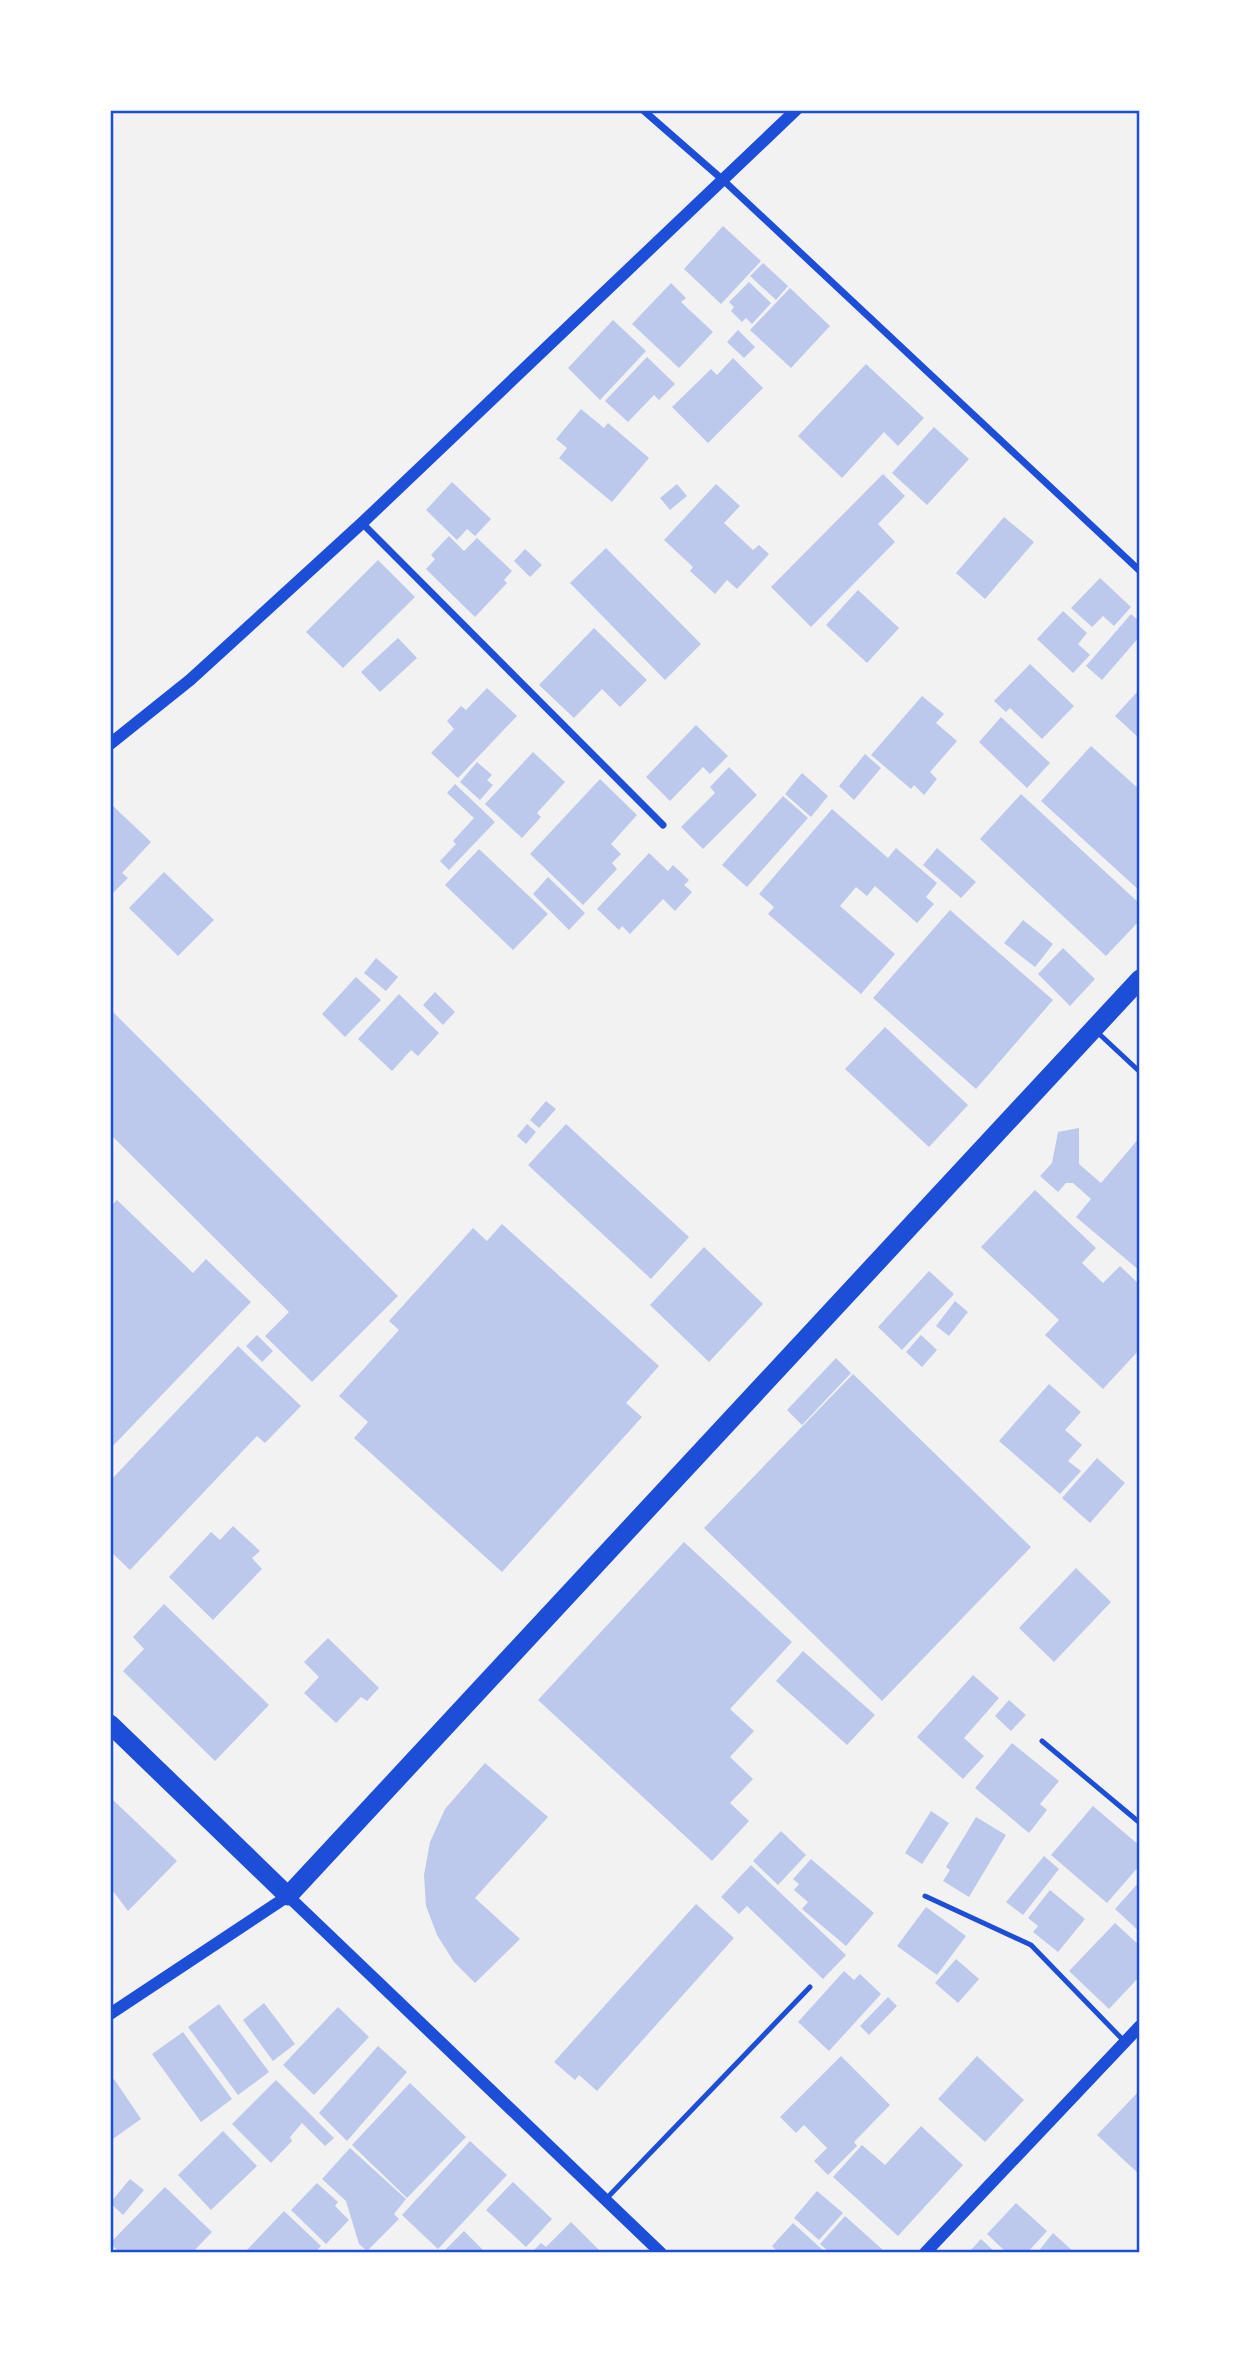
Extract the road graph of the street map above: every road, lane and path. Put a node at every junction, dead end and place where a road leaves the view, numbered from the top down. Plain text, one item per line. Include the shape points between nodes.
1 (643, 110) edge
2 (796, 110) edge
3 (723, 180) junction
4 (362, 523) junction
5 (1140, 571) edge
6 (110, 744) edge
7 (663, 825) dead end
8 (1140, 979) edge
9 (1094, 1029) junction
10 (1140, 1072) edge
11 (110, 1724) edge
12 (1042, 1741) dead end
13 (1140, 1823) edge
14 (288, 1896) junction
15 (926, 1896) dead end
16 (810, 1987) dead end
17 (110, 2014) edge
18 (1140, 2026) edge
19 (1125, 2042) junction
20 (605, 2200) junction
21 (661, 2253) edge
22 (925, 2253) edge

1 - 3 street
2 - 3 street
3 - 4 street
3 - 5 street
4 - 6 street via 190,680
4 - 7 street
8 - 9 highway
9 - 10 lane
9 - 14 highway
11 - 14 highway
12 - 13 lane
14 - 17 street
14 - 20 street
15 - 19 lane via 1031,1945
16 - 20 lane
18 - 19 street
19 - 22 street
20 - 21 street

